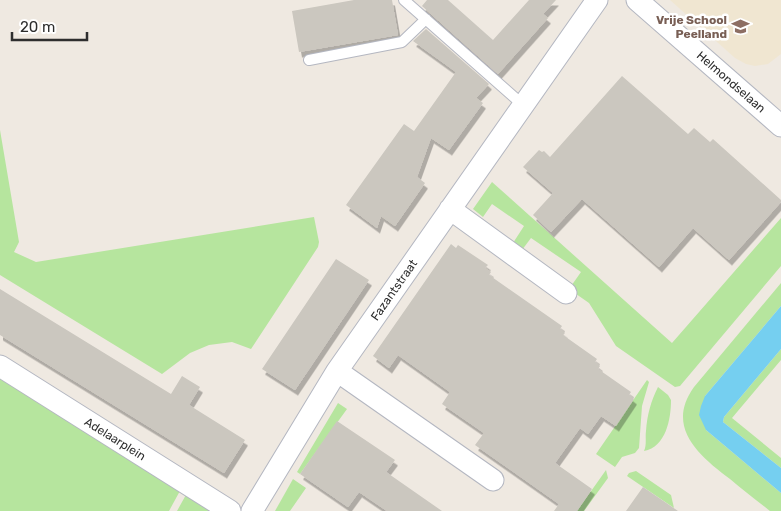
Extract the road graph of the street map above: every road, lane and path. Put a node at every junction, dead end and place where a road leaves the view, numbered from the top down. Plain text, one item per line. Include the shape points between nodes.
1 (404, 0) edge
2 (597, 0) edge
3 (637, 0) edge
4 (426, 19) junction
5 (309, 60) dead end
6 (523, 106) junction
7 (781, 125) edge
8 (450, 209) junction
9 (566, 293) dead end
10 (0, 366) edge
11 (337, 371) junction
12 (493, 480) dead end
13 (230, 511) edge
14 (252, 511) edge

1 - 4 lane
2 - 6 street, Fazantstraat
3 - 7 street, Helmondselaan
4 - 5 lane via 402,42
4 - 6 lane
6 - 8 street, Fazantstraat
8 - 9 street
8 - 11 street, Fazantstraat
10 - 13 street, Adelaarplein
11 - 12 street
11 - 14 street, Fazantstraat

